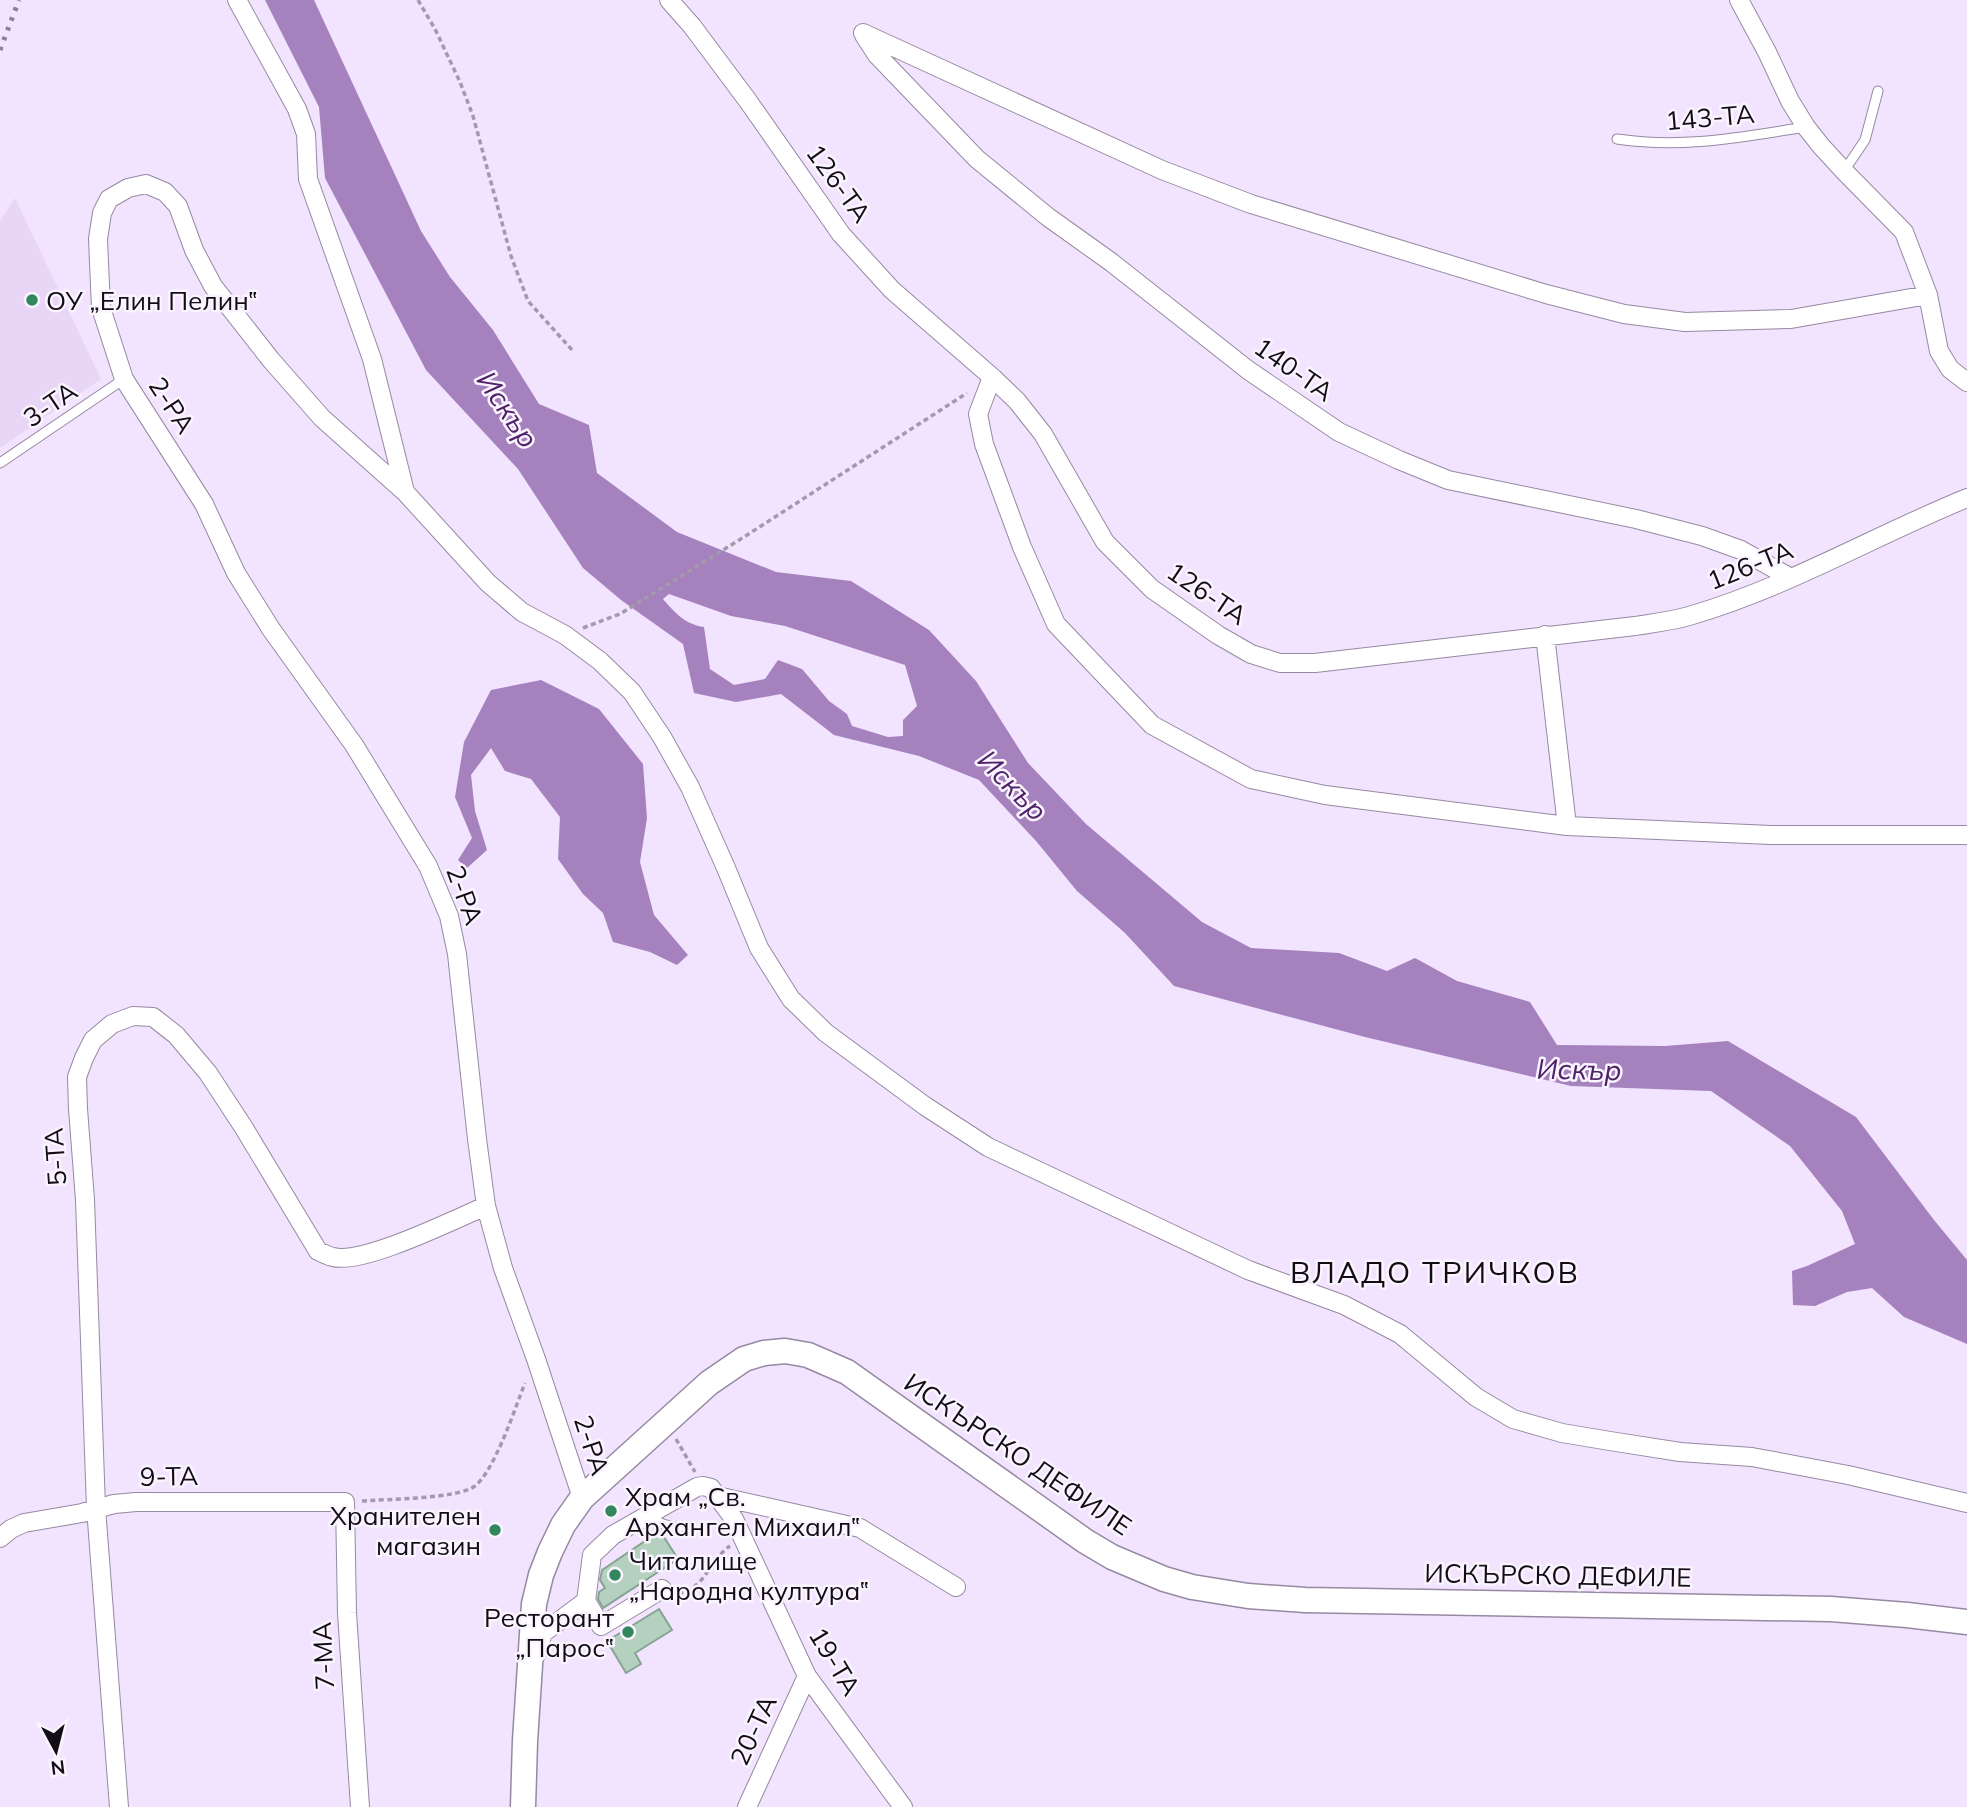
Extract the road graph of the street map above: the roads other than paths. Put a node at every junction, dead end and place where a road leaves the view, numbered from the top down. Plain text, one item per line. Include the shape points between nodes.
1 (237, 0) edge
2 (669, 0) edge
3 (1739, 0) edge
4 (1878, 91) dead end
5 (1806, 127) junction
6 (1617, 139) dead end
7 (1844, 171) junction
8 (1928, 295) junction
9 (992, 377) junction
10 (124, 379) junction
11 (1967, 382) edge
12 (0, 463) edge
13 (405, 492) junction
14 (1967, 498) edge
15 (1791, 578) junction
16 (1545, 635) junction
17 (1567, 826) junction
18 (1967, 835) edge
19 (486, 1206) junction
20 (710, 1491) junction
21 (582, 1498) junction
22 (345, 1502) joint
23 (1967, 1503) edge
24 (96, 1508) junction
25 (646, 1516) junction
26 (679, 1528) dead end
27 (0, 1538) edge
28 (956, 1587) dead end
29 (662, 1589) road end
30 (586, 1601) junction
31 (1967, 1622) edge
32 (529, 1676) junction
33 (807, 1676) junction
34 (119, 1807) edge
35 (360, 1807) edge
36 (523, 1807) edge
37 (747, 1807) edge
38 (903, 1807) edge

1 - 13 street via 306,134 308,179 372,359
2 - 9 street, 126-ТА via 748,101 841,234 892,290
3 - 5 street
4 - 7 lane via 1865,140
5 - 6 lane, 143-ТА via 1705,142
5 - 7 street
7 - 8 street via 1904,232
8 - 11 street via 1939,351 1950,369
8 - 15 street, 140-ТА via 1791,319 1685,322 1624,314 1251,204 1162,170 863,33 877,55 977,159 1248,370 1339,432 1448,480 1702,536 1741,550
9 - 16 street, 126-ТА via 1043,434 1105,542 1152,589 1251,654 1280,663 1315,663
9 - 17 street via 978,414 984,444 1056,624 1152,725 1251,779 1325,794
10 - 12 lane, 3-ТА
10 - 13 street, 2-РА via 102,308 98,239 109,199 146,184 165,192 178,206 214,286 271,360 322,418
10 - 19 street, 2-РА via 204,504 236,573 354,745 428,866 449,916 457,954
13 - 23 street via 488,583 522,612 600,661 632,692 690,787 759,948 791,999 857,1057 988,1147 1248,1270 1344,1305 1389,1328 1476,1397 1513,1419 1562,1433 1645,1447 1752,1457
14 - 15 street, 126-ТА
15 - 16 street, 126-ТА via 1686,617
16 - 17 street
17 - 18 street via 1771,835
19 - 21 street, 2-РА via 503,1269
19 - 24 street, 5-ТА via 381,1251 335,1258 318,1251 208,1073 176,1035 153,1017 133,1016 112,1024 93,1040 77,1077
20 - 25 street via 697,1487
20 - 28 street via 860,1528
20 - 33 street, 19-ТА via 734,1519
21 - 31 main road, ИСКЪРСКО ДЕФИЛЕ via 709,1383 744,1359 785,1351 808,1355 847,1372 1085,1541 1137,1568 1192,1587 1305,1600 1831,1609
21 - 32 main road, ИСКЪРСКО ДЕФИЛЕ via 563,1525 541,1575 534,1604
22 - 24 street, 9-ТА via 136,1502
22 - 35 street, 7-МА
24 - 27 street, 9-ТА via 23,1523
24 - 34 street, 5-ТА
25 - 26 lane
25 - 30 street via 613,1535 592,1555
29 - 30 street via 601,1626
30 - 32 street via 544,1633
32 - 36 main road, ИСКЪРСКО ДЕФИЛЕ
33 - 37 street, 20-ТА
33 - 38 street, 19-ТА

